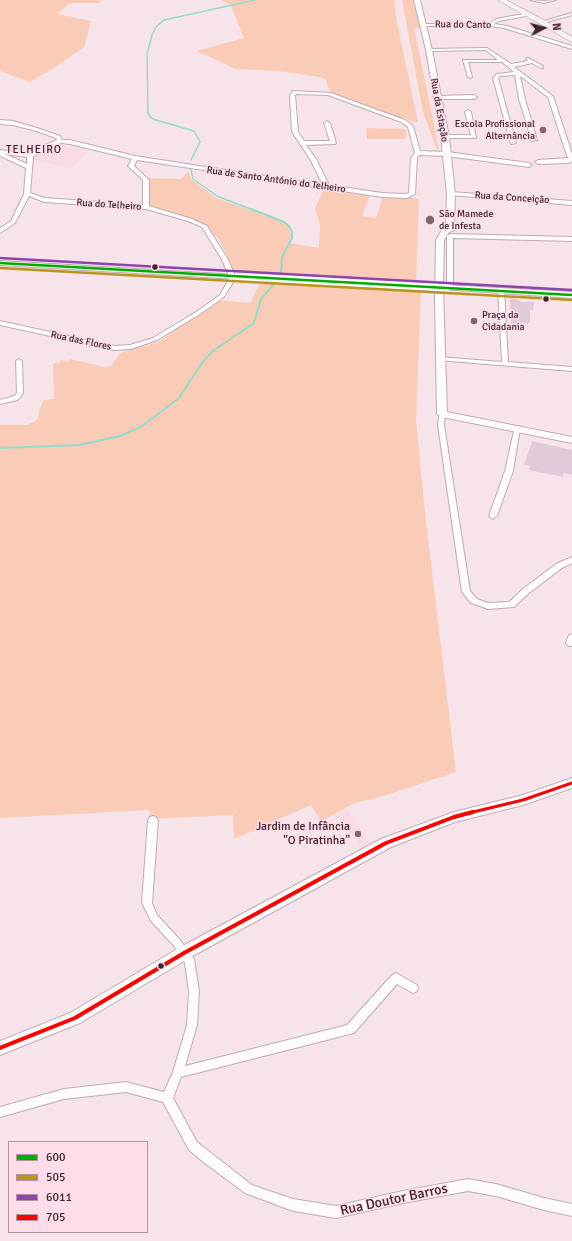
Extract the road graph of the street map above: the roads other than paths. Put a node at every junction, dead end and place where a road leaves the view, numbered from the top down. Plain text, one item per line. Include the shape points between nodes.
1 (417, 0) edge
2 (501, 0) edge
3 (532, 0) edge
4 (554, 0) edge
5 (529, 14) junction
6 (572, 14) edge
7 (543, 22) junction
8 (423, 25) junction
9 (490, 25) junction
10 (572, 40) edge
11 (572, 48) edge
12 (429, 50) junction
13 (526, 58) dead end
14 (503, 61) junction
15 (532, 62) junction
16 (510, 66) junction
17 (541, 67) dead end
18 (517, 73) junction
19 (470, 77) dead end
20 (474, 97) dead end
21 (438, 98) junction
22 (468, 112) dead end
23 (0, 122) edge
24 (327, 123) dead end
25 (445, 137) junction
26 (59, 139) junction
27 (534, 140) dead end
28 (303, 143) junction
29 (512, 143) dead end
30 (418, 152) junction
31 (0, 153) edge
32 (447, 154) junction
33 (30, 156) junction
34 (135, 158) junction
35 (572, 159) edge
36 (538, 162) dead end
37 (529, 165) dead end
38 (29, 167) junction
39 (327, 187) junction
40 (27, 194) junction
41 (451, 194) junction
42 (572, 202) edge
43 (146, 208) junction
44 (451, 222) junction
45 (0, 230) edge
46 (450, 236) junction
47 (572, 238) edge
48 (441, 245) junction
49 (0, 263) edge
50 (235, 276) junction
51 (448, 287) junction
52 (502, 290) junction
53 (572, 295) edge
54 (0, 323) edge
55 (439, 358) junction
56 (19, 361) dead end
57 (505, 363) junction
58 (572, 369) edge
59 (0, 402) edge
60 (442, 414) junction
61 (517, 428) junction
62 (572, 440) edge
63 (493, 516) dead end
64 (572, 560) edge
65 (571, 784) edge
66 (153, 820) dead end
67 (184, 952) junction
68 (413, 988) dead end
69 (0, 1048) edge
70 (178, 1072) junction
71 (167, 1098) junction
72 (0, 1112) edge
73 (572, 1210) edge

1 - 8 street, Rua da Estação
2 - 5 main road
3 - 4 street
5 - 7 main road
5 - 9 street via 498,20
6 - 7 street
7 - 10 main road
8 - 9 street, Rua do Canto
8 - 12 street, Rua da Estação
9 - 11 street, Rua do Canto
12 - 14 street via 487,49
12 - 21 street, Rua da Estação
13 - 15 street
14 - 16 street
14 - 19 street via 465,61
15 - 16 street
15 - 17 street
16 - 18 street
18 - 27 street
18 - 29 street via 499,75 495,78
18 - 35 street via 550,96
20 - 21 street
21 - 25 street, Rua da Estação
22 - 25 street via 474,137
23 - 26 street, Rua de Santo António do Telheiro via 13,123
24 - 28 street via 333,143
25 - 32 street, Rua da Estação
26 - 33 street
26 - 34 street, Rua de Santo António do Telheiro
28 - 30 street via 295,132 292,95 295,92 315,92 329,94 403,121 410,126
28 - 39 street
30 - 32 street
30 - 39 street, Rua de Santo António do Telheiro via 414,158 412,194 407,196
31 - 33 street
31 - 38 street
32 - 37 street
32 - 41 street, Rua da Estação
33 - 38 street
34 - 39 street, Rua de Santo António do Telheiro
34 - 43 street via 131,166 146,180
35 - 36 street
38 - 40 street
40 - 43 street, Rua do Telheiro via 44,200 69,203
40 - 45 street via 13,222
41 - 42 street, Rua da Conceição
41 - 44 street, Rua da Estação
43 - 50 street, Rua do Telheiro via 204,226
44 - 46 street, Rua da Estação
44 - 48 street via 440,240
46 - 47 street
46 - 48 street
46 - 51 street, Rua da Estação
48 - 55 street
49 - 50 street
50 - 51 street, bridge
50 - 54 street, Rua das Flores via 222,296 209,306 167,333 131,347 114,348
51 - 52 street
52 - 53 street
52 - 57 street
55 - 57 street
55 - 60 street
56 - 59 street via 20,393 11,400
57 - 58 street
60 - 61 street
60 - 64 street via 441,425 466,592 474,601 488,606 511,605 554,570
61 - 62 street
61 - 63 street via 509,472
65 - 67 street via 523,800 454,817 386,843
66 - 67 street via 147,903 154,918
67 - 69 street via 75,1018
67 - 70 street via 190,962 194,1008 192,1025
68 - 70 street via 396,978 350,1029
70 - 71 street
71 - 72 street via 126,1087 64,1094
71 - 73 street, Rua Doutor Barros via 193,1146 249,1189 293,1205 336,1212 468,1185

